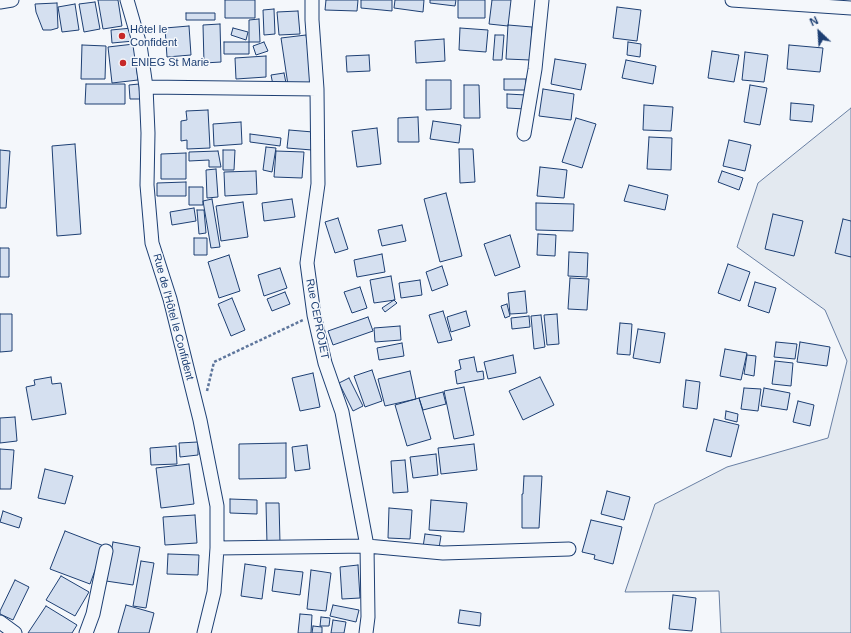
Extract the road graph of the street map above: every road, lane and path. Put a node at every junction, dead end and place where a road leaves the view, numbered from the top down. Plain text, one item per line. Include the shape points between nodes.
1 (12, 0) edge
2 (127, 0) edge
3 (312, 0) edge
4 (542, 0) edge
5 (732, 0) edge
6 (0, 2) edge
7 (851, 8) edge
8 (146, 87) junction
9 (317, 89) junction
10 (524, 134) dead end
11 (314, 315) junction
12 (205, 398) dead end
13 (367, 546) junction
14 (217, 548) junction
15 (569, 549) dead end
16 (106, 551) dead end
17 (0, 622) edge
18 (15, 633) edge
19 (86, 633) edge
20 (204, 633) edge
21 (366, 633) edge

1 - 6 street
2 - 8 street, Rue de l'Hôtel le Confident via 140,45
3 - 9 street, Rue CEPROJET
4 - 10 street via 535,69
5 - 7 street
8 - 9 street
8 - 14 street, Rue de l'Hôtel le Confident via 146,185 152,243 170,299 200,420 217,506
9 - 11 street, Rue CEPROJET via 318,184 307,263
11 - 12 path via 214,362
11 - 13 street, Rue CEPROJET via 325,363 342,412
13 - 14 street
13 - 15 street via 443,553
13 - 21 street, Rue CEPROJET
14 - 20 street, Rue de l'Hôtel le Confident via 214,592
16 - 19 street via 93,614
17 - 18 street

